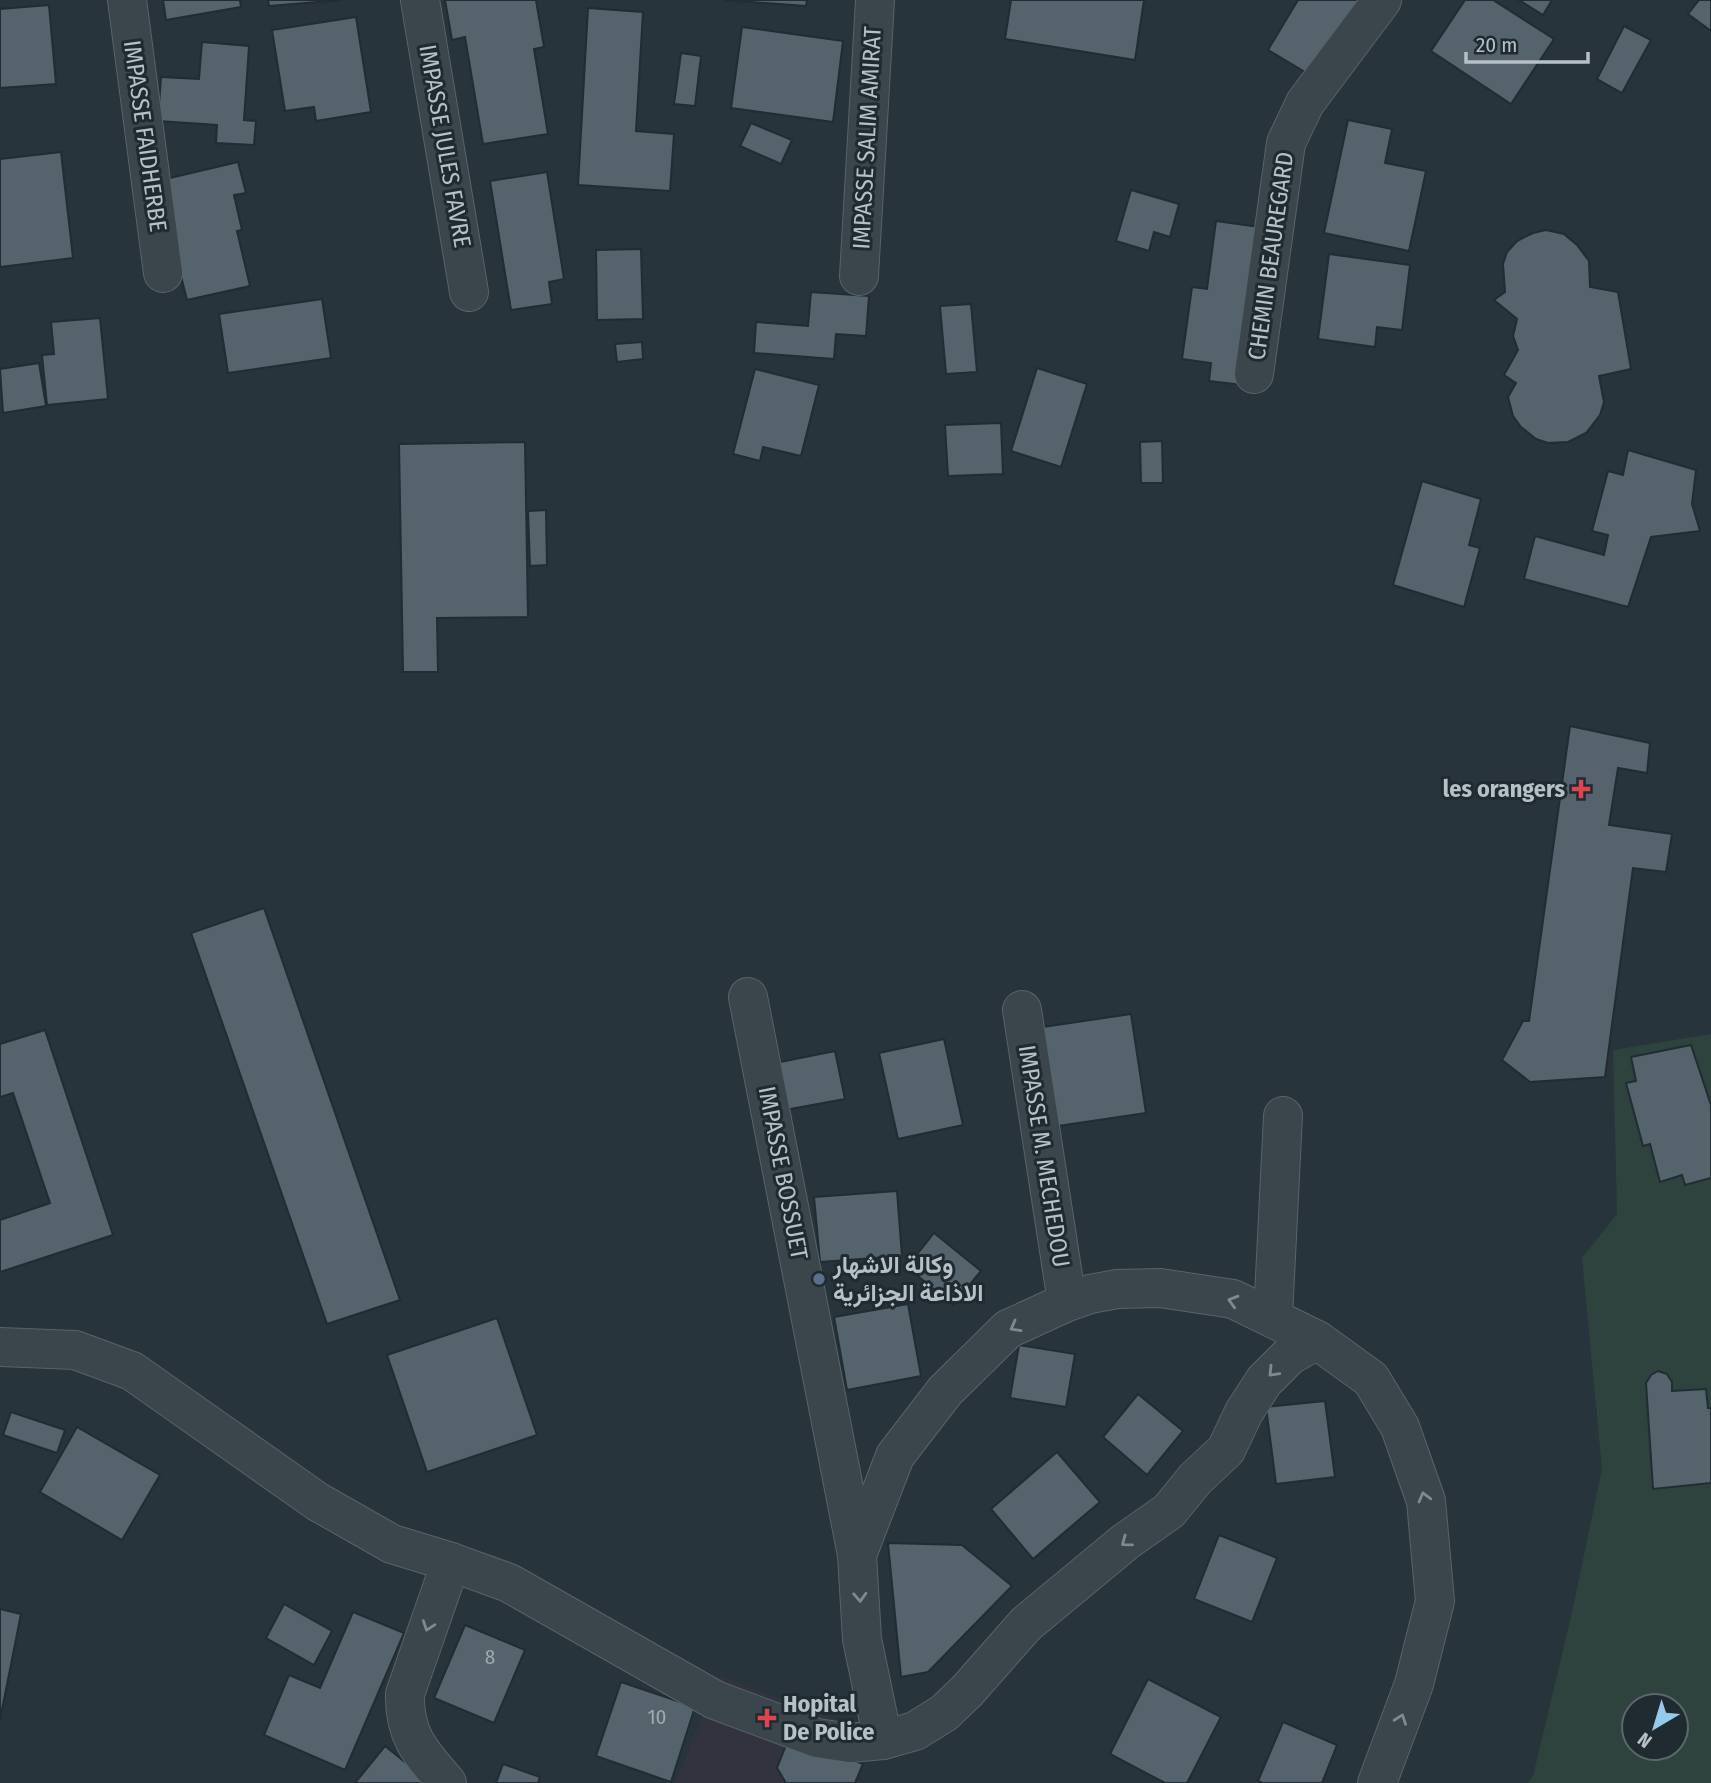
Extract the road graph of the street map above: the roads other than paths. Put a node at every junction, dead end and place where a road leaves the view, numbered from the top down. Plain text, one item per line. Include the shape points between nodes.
1 (127, 0) edge
2 (420, 0) edge
3 (875, 0) edge
4 (1382, 0) edge
5 (163, 273) dead end
6 (859, 276) dead end
7 (469, 292) dead end
8 (1254, 374) dead end
9 (748, 998) dead end
10 (1021, 1010) dead end
11 (1283, 1116) dead end
12 (1067, 1302) junction
13 (1273, 1317) junction
14 (1317, 1340) junction
15 (0, 1347) edge
16 (858, 1555) junction
17 (451, 1562) junction
18 (883, 1740) junction
19 (447, 1783) edge
20 (1377, 1783) edge

1 - 5 street, IMPASSE FAIDHERBE
2 - 7 street, IMPASSE JULES FAVRE
3 - 6 street, IMPASSE SALIM AMIRAT
4 - 8 street, CHEMIN BEAUREGARD via 1305,103 1286,143
9 - 16 street, IMPASSE BOSSUET
10 - 12 street, IMPASSE M. MECHEDOU
11 - 13 street
13 -> 12 street via 1233,1299 1160,1288 1117,1289
12 -> 16 street via 1008,1329 945,1391 895,1456
13 - 14 street
14 -> 18 street via 1289,1356 1264,1381 1226,1450 1169,1511 1026,1624 944,1713 915,1731
20 -> 14 street via 1414,1684 1435,1601 1426,1501 1400,1427 1371,1379
15 - 17 street via 75,1350 132,1371 318,1502 392,1544
16 -> 18 street via 862,1639
17 - 18 street via 509,1583 715,1700 817,1738 850,1743
17 -> 19 street via 405,1693 404,1712 416,1745

